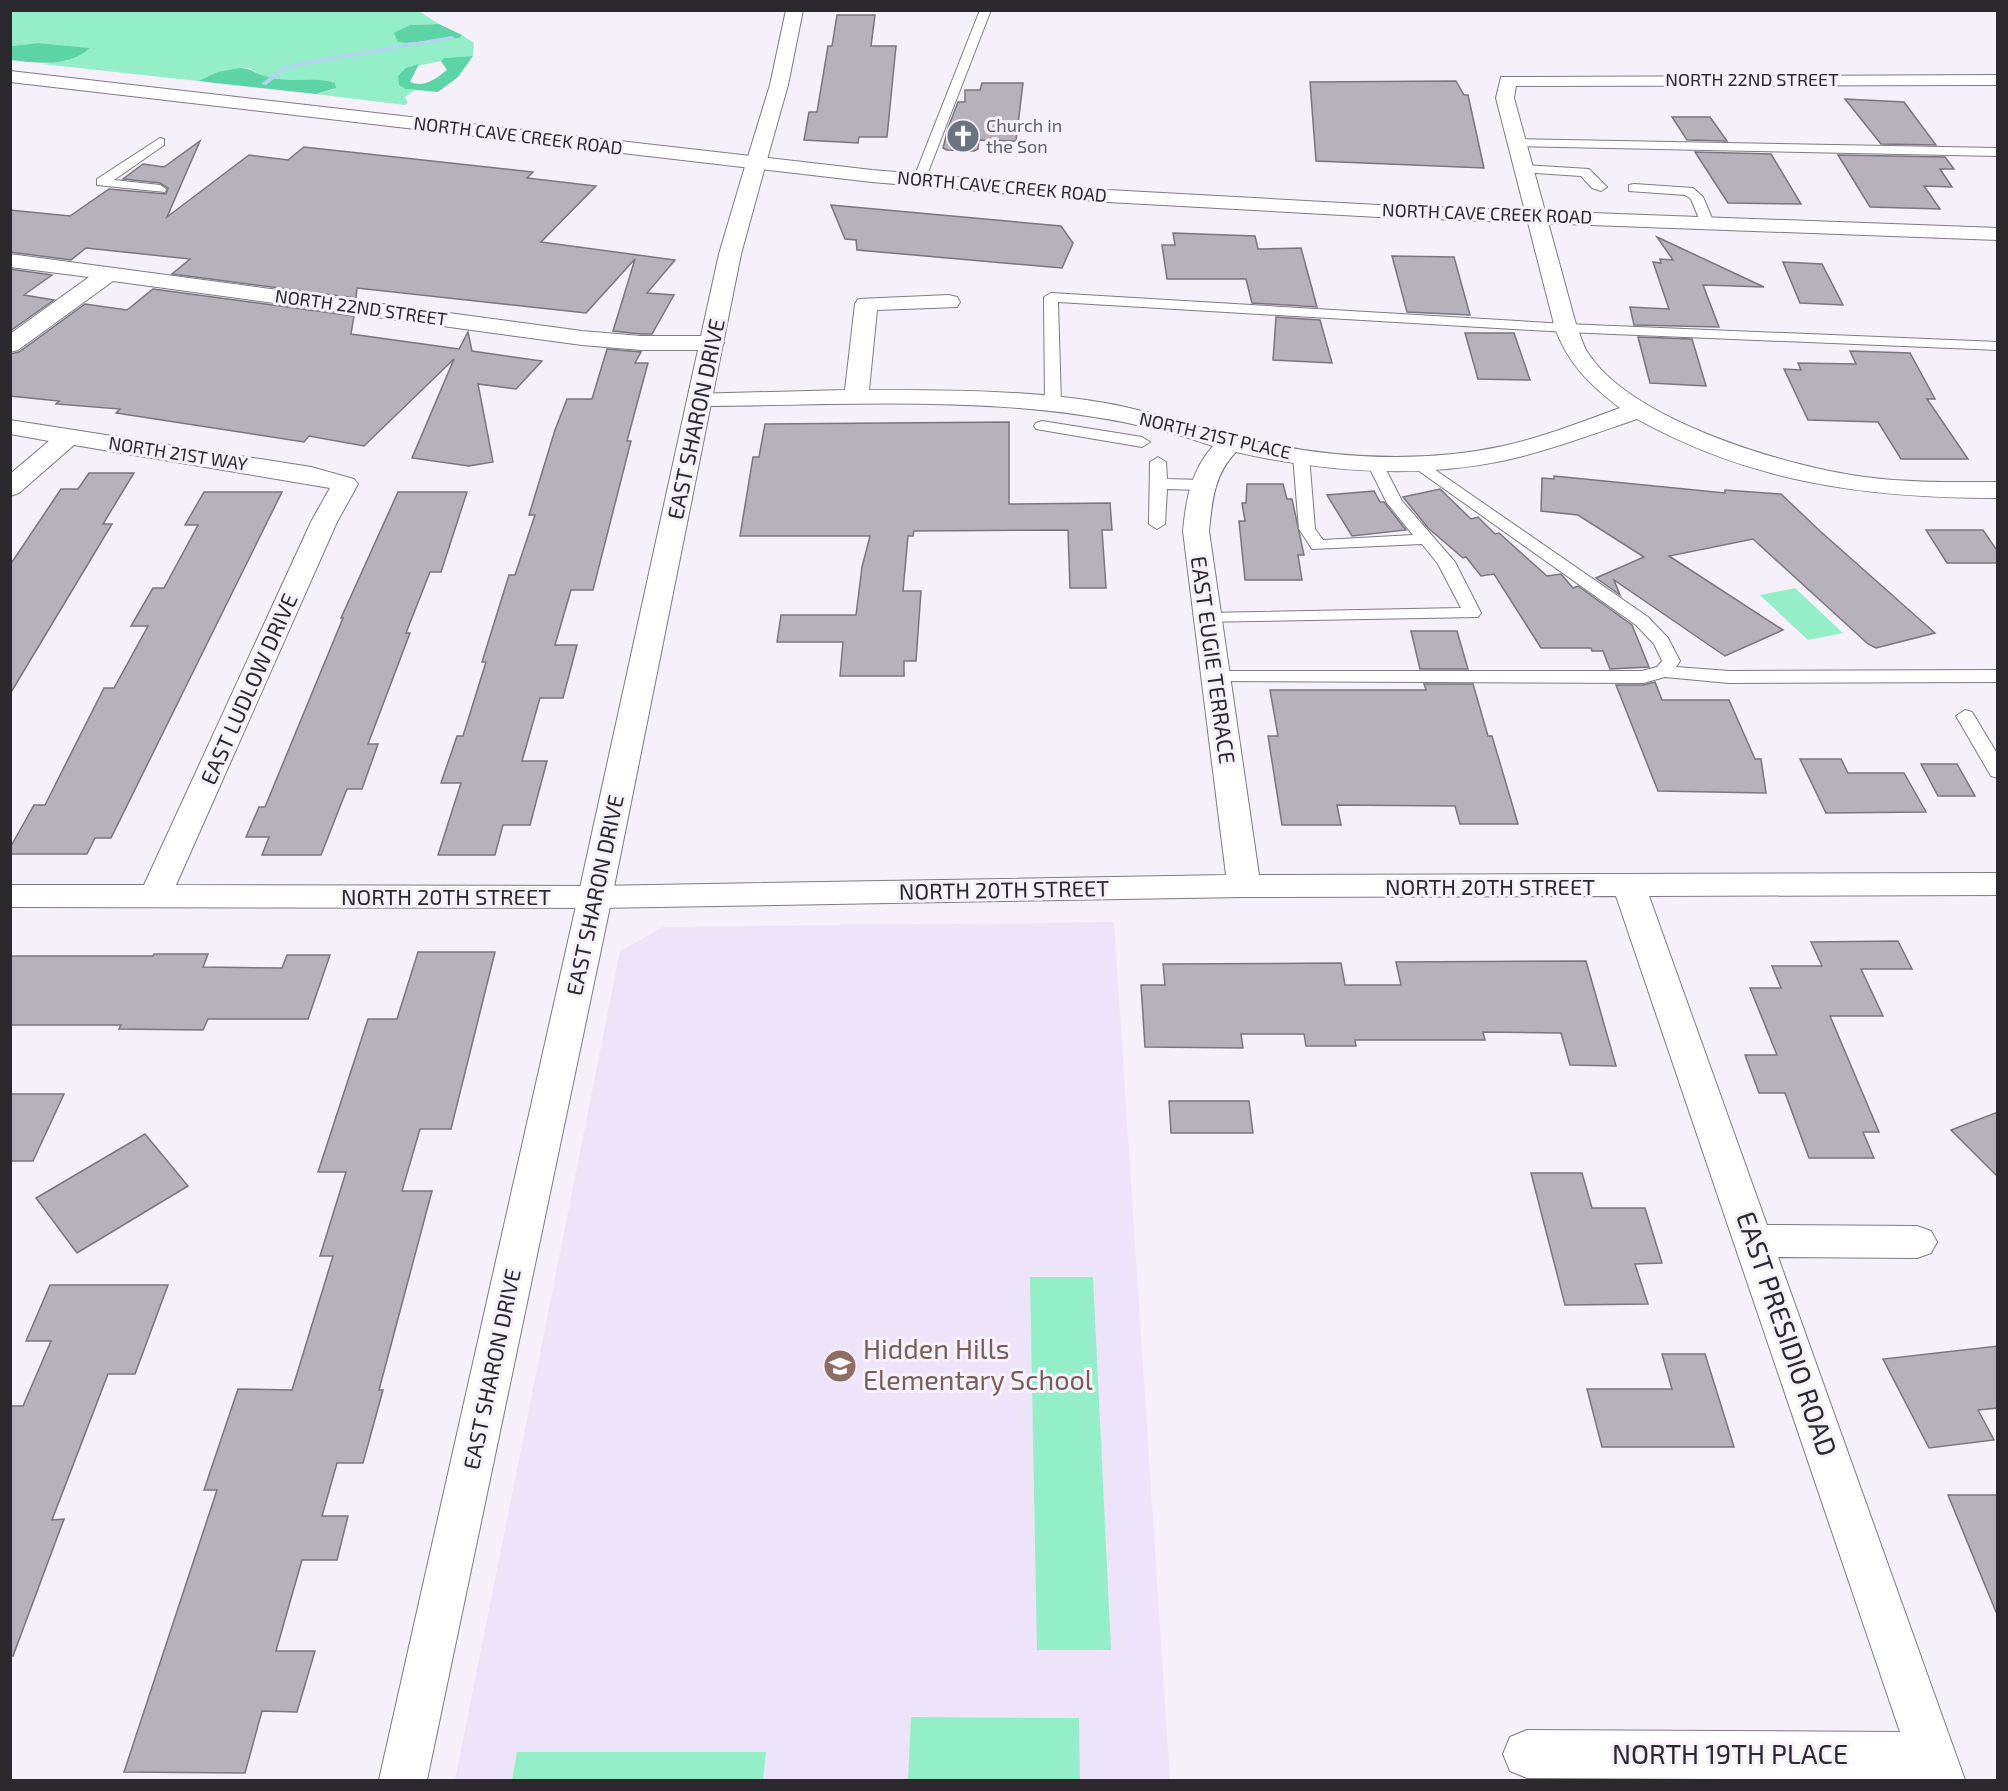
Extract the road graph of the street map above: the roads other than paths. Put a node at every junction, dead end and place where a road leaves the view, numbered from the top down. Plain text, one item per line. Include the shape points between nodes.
1 (795, 10) edge
2 (986, 10) edge
3 (10, 76) edge
4 (1998, 80) edge
5 (160, 142) dead end
6 (1515, 143) junction
7 (1998, 152) edge
8 (756, 163) junction
9 (1523, 169) junction
10 (919, 180) junction
11 (1601, 187) dead end
12 (1634, 188) dead end
13 (160, 189) dead end
14 (1537, 216) junction
15 (1707, 223) junction
16 (1998, 234) edge
17 (10, 260) edge
18 (108, 274) junction
19 (949, 302) dead end
20 (1566, 328) junction
21 (712, 343) junction
22 (10, 345) edge
23 (1998, 346) edge
24 (700, 399) junction
25 (855, 399) junction
26 (1053, 404) junction
27 (1641, 409) junction
28 (1106, 411) junction
29 (1042, 426) dead end
30 (10, 427) edge
31 (1094, 434) junction
32 (69, 436) junction
33 (1142, 442) dead end
34 (1231, 443) junction
35 (1301, 456) junction
36 (1158, 462) dead end
37 (1375, 463) junction
38 (1418, 463) junction
39 (345, 484) joint
40 (1159, 484) junction
41 (1201, 485) junction
42 (10, 488) edge
43 (1998, 490) edge
44 (1157, 524) dead end
45 (1426, 539) junction
46 (1206, 618) junction
47 (1664, 671) junction
48 (1998, 676) edge
49 (1214, 677) junction
50 (1965, 716) dead end
51 (1998, 772) edge
52 (1998, 884) edge
53 (1244, 886) junction
54 (1629, 887) junction
55 (10, 896) edge
56 (155, 896) junction
57 (595, 897) junction
58 (1754, 1241) junction
59 (1917, 1242) dead end
60 (1527, 1754) dead end
61 (1937, 1768) edge
62 (403, 1780) edge

1 - 8 street, EAST SHARON DRIVE via 779,85
2 - 10 lane
3 - 8 street, NORTH CAVE CREEK ROAD
4 - 6 street, NORTH 22ND STREET via 1507,81 1505,98
5 - 13 lane via 102,182
6 - 7 lane
6 - 9 street
8 - 10 street, NORTH CAVE CREEK ROAD
8 - 21 street, EAST SHARON DRIVE via 730,254
9 - 11 lane via 1585,171
9 - 14 street
10 - 14 street, NORTH CAVE CREEK ROAD via 1144,199
12 - 15 lane via 1688,191 1697,197
14 - 15 street, NORTH CAVE CREEK ROAD
14 - 20 street
15 - 16 street, NORTH CAVE CREEK ROAD
17 - 18 street, NORTH 22ND STREET
18 - 21 street, NORTH 22ND STREET via 582,338
18 - 22 street
19 - 25 street via 866,304
20 - 23 lane
20 - 26 lane via 1051,297
20 - 27 street via 1578,357 1598,380
21 - 24 street, EAST SHARON DRIVE
24 - 25 street, NORTH 21ST PLACE
24 - 57 street, EAST SHARON DRIVE
25 - 26 street, NORTH 21ST PLACE via 951,398
26 - 28 street, NORTH 21ST PLACE
27 - 38 street, NORTH 21ST PLACE via 1503,453 1454,462
27 - 43 street via 1693,438 1813,476 1913,489
28 - 31 lane
28 - 34 street, NORTH 21ST PLACE via 1189,429
29 - 31 lane
30 - 32 street, NORTH 21ST WAY
31 - 33 lane
32 - 39 street, NORTH 21ST WAY via 311,475
32 - 42 street
34 - 35 street, NORTH 21ST PLACE
34 - 41 street, EAST EUGIE TERRACE via 1213,459
35 - 37 street, NORTH 21ST PLACE
35 - 45 lane via 1307,529 1318,545
36 - 40 lane
37 - 38 street, NORTH 21ST PLACE
37 - 45 lane via 1395,503
38 - 47 lane via 1642,621 1662,642 1671,662
39 - 56 street, EAST LUDLOW DRIVE via 324,522
40 - 41 lane
40 - 44 lane
41 - 46 street, EAST EUGIE TERRACE via 1196,531
45 - 46 lane via 1446,562 1472,613
46 - 49 street, EAST EUGIE TERRACE
47 - 48 lane via 1729,678
47 - 49 lane via 1643,677
49 - 53 street, EAST EUGIE TERRACE
50 - 51 lane
52 - 54 street, NORTH 20TH STREET
53 - 54 street, NORTH 20TH STREET
53 - 57 street, NORTH 20TH STREET
54 - 58 street, EAST PRESIDIO ROAD
55 - 56 street, NORTH 20TH STREET
56 - 57 street, NORTH 20TH STREET
57 - 62 street, EAST SHARON DRIVE
58 - 59 street
58 - 61 street, EAST PRESIDIO ROAD
60 - 61 street, NORTH 19TH PLACE

